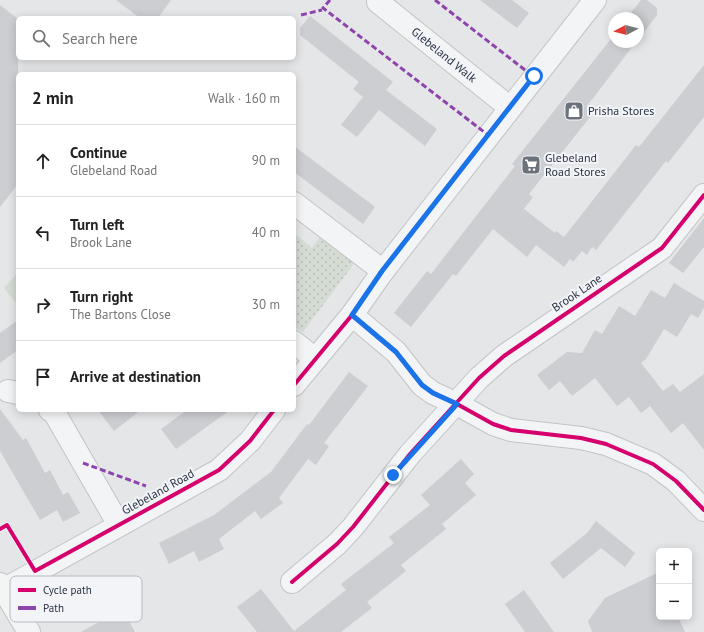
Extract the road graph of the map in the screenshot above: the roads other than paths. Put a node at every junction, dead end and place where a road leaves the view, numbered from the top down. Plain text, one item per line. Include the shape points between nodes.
1 (595, 0) edge
2 (378, 2) dead end
3 (509, 107) junction
4 (704, 195) edge
5 (296, 205) edge
6 (382, 271) junction
7 (352, 315) junction
8 (296, 344) edge
9 (315, 359) junction
10 (296, 383) edge
11 (457, 404) junction
12 (54, 412) edge
13 (272, 412) edge
14 (704, 510) edge
15 (119, 525) junction
16 (23, 576) edge
17 (292, 582) dead end
18 (2, 587) edge
19 (10, 600) edge
20 (23, 622) edge
21 (29, 632) edge

1 - 3 street
2 - 3 street, Glebeland Walk
3 - 6 street
4 - 11 street, Brook Lane via 662,248 504,356 479,378
5 - 6 street
6 - 7 street
7 - 9 street
7 - 11 street via 396,352 422,385
8 - 9 street
9 - 10 street
11 - 14 street via 493,424 511,430 581,438 606,444 653,464 676,481
11 - 17 street, Brook Lane via 410,454 353,528
12 - 15 street
13 - 15 street, Glebeland Road via 250,440 219,470
15 - 16 street, Glebeland Road
18 - 19 street
20 - 21 street

